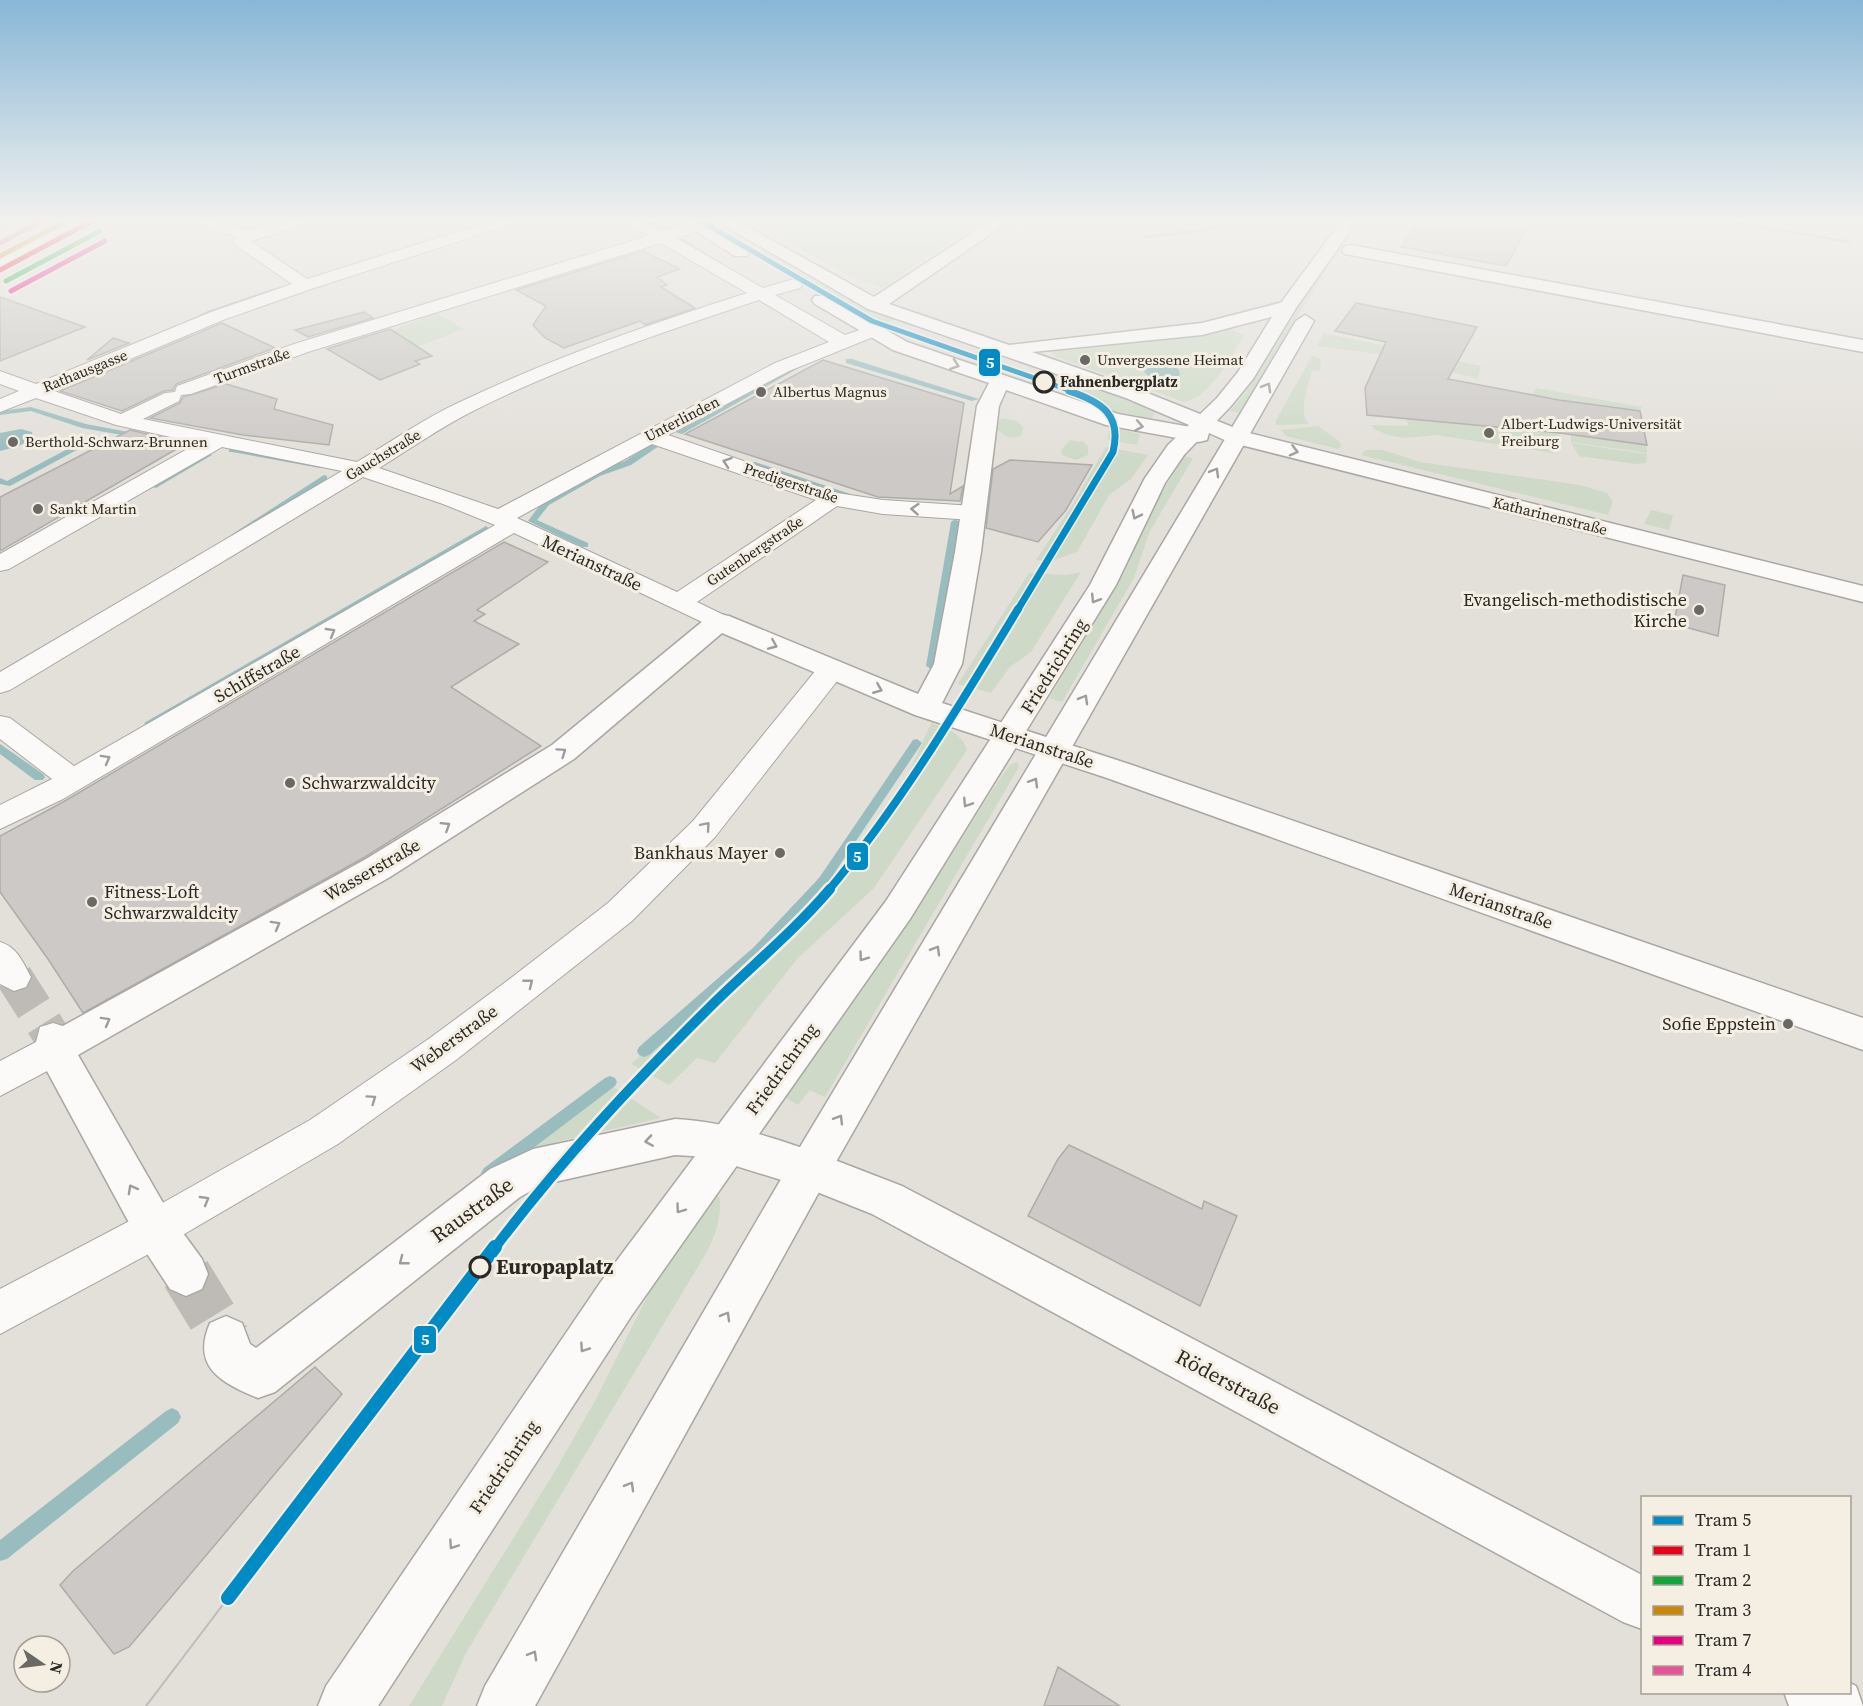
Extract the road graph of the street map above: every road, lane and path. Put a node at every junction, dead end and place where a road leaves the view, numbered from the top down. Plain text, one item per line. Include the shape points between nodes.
1 (264, 300) edge
2 (459, 300) edge
3 (745, 300) edge
4 (766, 300) edge
5 (820, 300) edge
6 (865, 300) edge
7 (883, 300) edge
8 (1293, 300) edge
9 (1616, 300) edge
10 (875, 305) junction
11 (1315, 305) dead end
12 (1287, 307) junction
13 (879, 335) junction
14 (841, 341) junction
15 (1863, 346) edge
16 (1000, 349) junction
17 (0, 377) edge
18 (996, 387) junction
19 (38, 391) junction
20 (0, 406) edge
21 (123, 421) junction
22 (1197, 429) junction
23 (650, 436) junction
24 (1237, 437) junction
25 (224, 442) junction
26 (360, 469) junction
27 (833, 499) junction
28 (973, 513) junction
29 (505, 522) junction
30 (0, 564) edge
31 (1863, 594) edge
32 (678, 603) junction
33 (719, 622) junction
34 (831, 670) junction
35 (0, 684) edge
36 (925, 708) junction
37 (0, 725) edge
38 (1010, 736) junction
39 (1054, 750) junction
40 (72, 779) junction
41 (0, 818) edge
42 (1863, 1034) edge
43 (54, 1043) junction
44 (0, 1080) edge
45 (727, 1145) junction
46 (809, 1170) junction
47 (155, 1229) junction
48 (186, 1274) tunnel mouth
49 (0, 1312) edge
50 (226, 1339) tunnel mouth
51 (1641, 1602) edge
52 (1815, 1694) edge
53 (346, 1706) edge
54 (505, 1706) edge
55 (1836, 1706) edge

1 - 19 street, Rathausgasse
2 - 21 street, Turmstraße via 301,348 178,394
3 - 26 street, Gauchstraße via 465,406
4 - 14 street
5 - 13 street
6 - 10 street
7 - 10 street
8 - 12 street, Friedrichring
9 - 15 street
10 - 16 street
24 -> 11 street
12 - 16 street via 1202,330
12 - 22 street, Friedrichring via 1246,375
13 - 14 street, Unterlinden
13 -> 18 street
14 - 23 street, Unterlinden
16 - 22 street via 1133,394
17 - 19 street, Merianstraße
18 -> 22 street via 1123,423
18 - 28 street via 981,441
19 - 20 street, Rathausgasse
19 - 21 street, Merianstraße
21 - 25 street, Merianstraße
22 - 24 street
22 -> 38 street, Friedrichring via 1176,450 1153,483 1103,585
27 -> 23 street, Predigerstraße
23 - 29 street, Unterlinden
24 -> 31 street, Katharinenstraße
39 -> 24 street
25 - 26 street, Merianstraße
25 - 30 street
26 - 29 street, Merianstraße
26 - 35 street, Gauchstraße
28 -> 27 street, Predigerstraße
27 - 32 street, Gutenbergstraße
28 - 36 street via 948,664
29 - 32 street, Merianstraße
40 -> 29 street, Schiffstraße via 358,616
32 - 33 street, Merianstraße
33 -> 34 street, Merianstraße
43 -> 33 street, Wasserstraße via 378,868 563,752
34 -> 36 street, Merianstraße
47 -> 34 street, Weberstraße via 324,1132 443,1049 620,912 704,829
36 - 38 street, Merianstraße
37 - 40 street
38 - 39 street, Merianstraße
38 -> 45 street, Friedrichring via 898,910
39 - 42 street, Merianstraße
46 -> 39 street
40 - 41 street, Schiffstraße
43 - 44 street, Wasserstraße
47 -> 43 street
45 - 46 street, Raustraße
45 -> 50 street, Raustraße via 675,1137 533,1168 505,1183 258,1375 229,1358
45 -> 53 street, Friedrichring via 616,1299
46 - 51 street, Röderstraße via 887,1200
54 -> 46 street
47 - 48 street
47 - 49 street, Weberstraße
52 - 55 street

